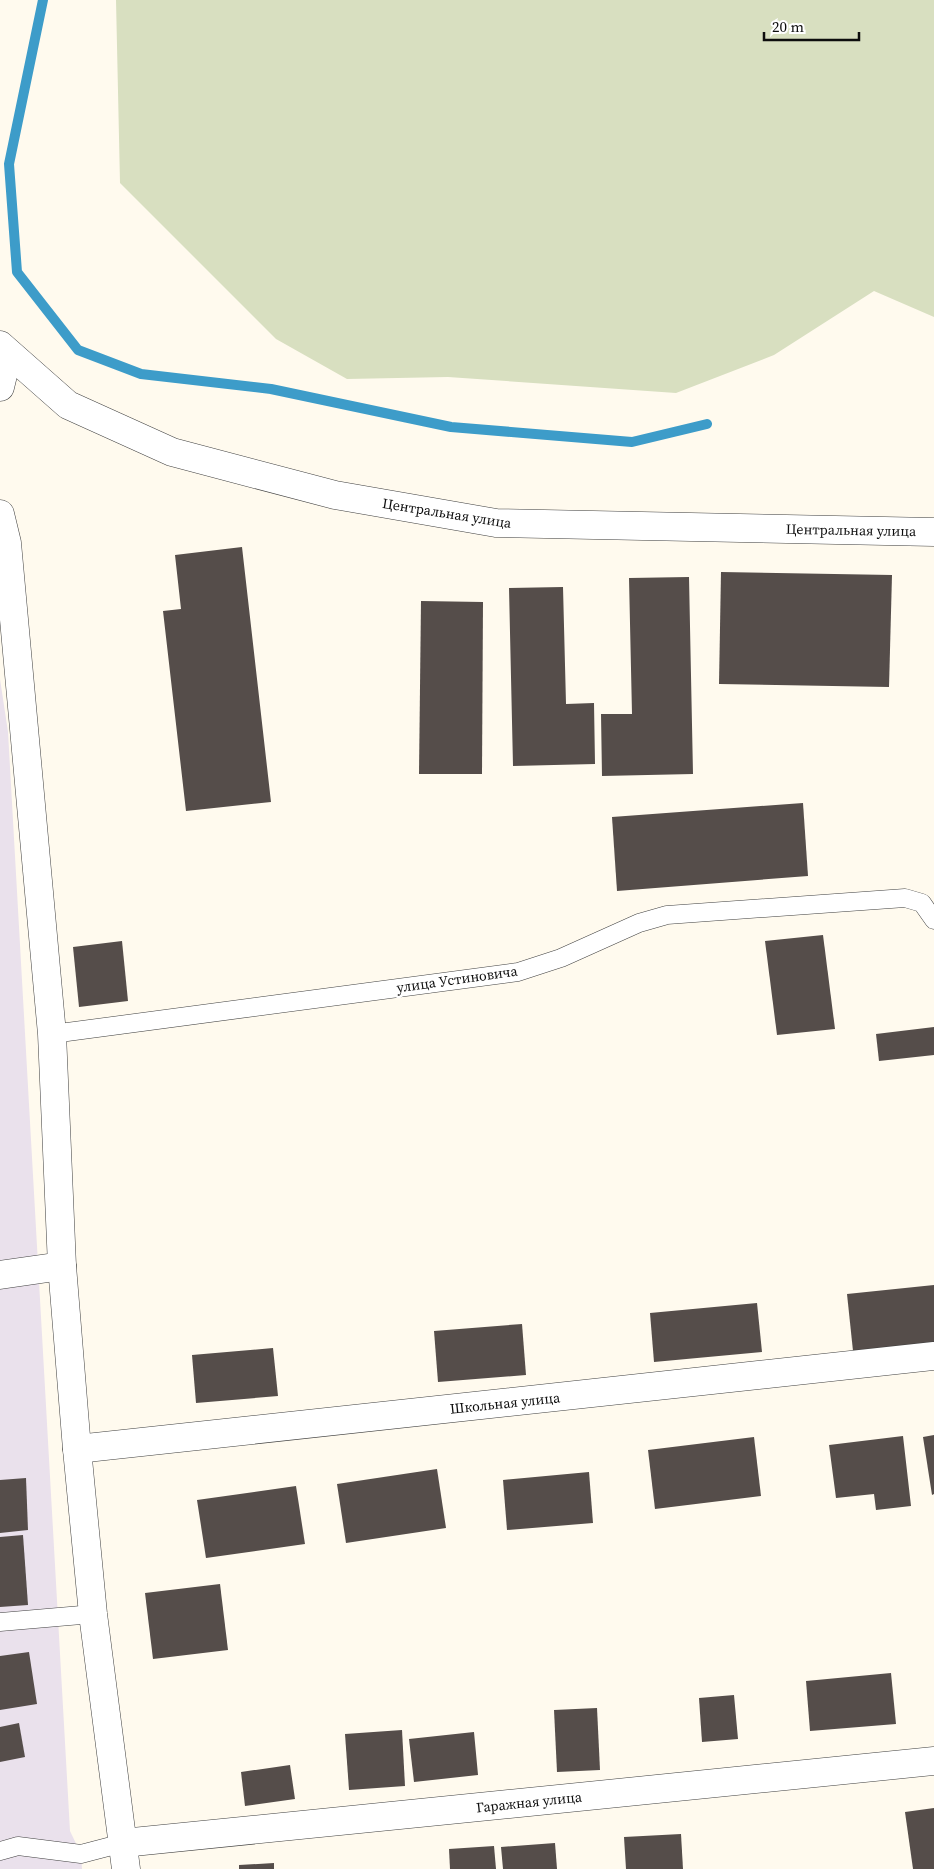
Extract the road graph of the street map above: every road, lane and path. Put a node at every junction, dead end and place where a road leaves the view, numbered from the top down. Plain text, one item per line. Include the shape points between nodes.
1 (4, 349) edge
2 (0, 387) edge
3 (0, 514) edge
4 (934, 532) edge
5 (934, 920) edge
6 (52, 1034) junction
7 (62, 1266) junction
8 (0, 1275) edge
9 (934, 1356) edge
10 (77, 1449) junction
11 (94, 1614) junction
12 (0, 1622) edge
13 (934, 1761) edge
14 (0, 1852) edge
15 (124, 1856) edge

1 - 2 street
1 - 4 street, Центральная улица via 68,405 172,452 335,495 496,523
3 - 6 street via 8,553
5 - 6 lane, улица Устиновича via 922,903 904,898 667,915 639,923 562,958 518,972
6 - 7 street
7 - 8 street
7 - 10 street
9 - 10 street, Школьная улица
10 - 11 street
11 - 12 lane
11 - 15 street
13 - 15 street, Гаражная улица
14 - 15 lane via 18,1846

